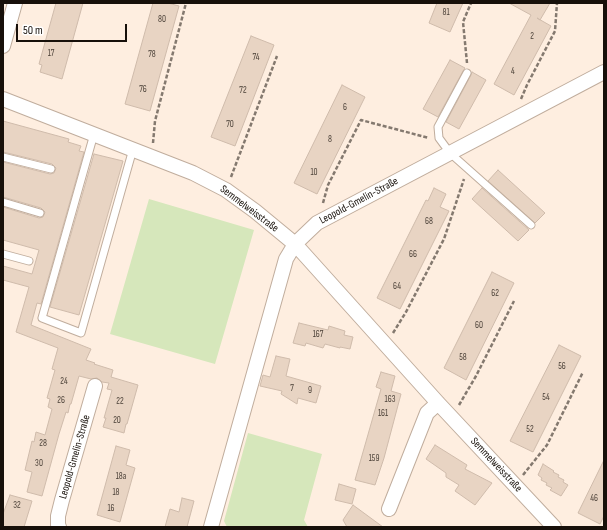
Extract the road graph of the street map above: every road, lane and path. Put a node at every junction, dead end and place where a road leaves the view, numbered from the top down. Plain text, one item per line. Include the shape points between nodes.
1 (15, 3) edge
2 (186, 3) edge
3 (471, 3) edge
4 (557, 3) edge
5 (3, 46) edge
6 (277, 56) dead end
7 (604, 72) edge
8 (466, 73) joint
9 (3, 99) edge
10 (513, 120) junction
11 (94, 134) junction
12 (439, 138) junction
13 (133, 149) junction
14 (450, 153) junction
15 (3, 157) edge
16 (152, 157) junction
17 (468, 168) junction
18 (51, 169) dead end
19 (226, 190) junction
20 (3, 202) edge
21 (40, 212) dead end
22 (317, 223) junction
23 (531, 225) dead end
24 (295, 244) junction
25 (3, 254) edge
26 (29, 261) dead end
27 (514, 301) dead end
28 (385, 344) junction
29 (583, 372) dead end
30 (95, 386) dead end
31 (438, 402) junction
32 (452, 417) junction
33 (515, 485) junction
34 (389, 509) dead end
35 (59, 527) edge
36 (211, 527) edge
37 (554, 527) edge

1 - 5 street
2 - 16 path via 155,121
3 - 8 path via 463,22
4 - 10 path via 555,31 527,85
6 - 19 path
7 - 10 street, Leopold-Gmelin-Straße
8 - 12 lane via 438,128
9 - 11 street, Semmelweisstraße
10 - 14 street, Leopold-Gmelin-Straße
11 - 13 street, Semmelweisstraße
11 - 13 lane via 42,318 81,333
12 - 14 lane
12 - 22 path via 360,120 328,185
13 - 16 street, Semmelweisstraße
14 - 17 lane
14 - 22 street, Leopold-Gmelin-Straße
15 - 18 lane
16 - 19 street, Semmelweisstraße via 193,173
17 - 23 lane
17 - 28 path via 444,239 406,312
19 - 24 street, Semmelweisstraße
20 - 21 lane
22 - 24 street, Leopold-Gmelin-Straße
24 - 28 street, Semmelweisstraße
24 - 36 street, Leopold-Gmelin-Straße via 286,259
25 - 26 lane
27 - 32 path
28 - 31 street, Semmelweisstraße
29 - 33 path via 547,445
30 - 35 street, Leopold-Gmelin-Straße via 62,500 58,516
31 - 32 street, Semmelweisstraße
31 - 34 street via 427,414
32 - 33 street, Semmelweisstraße
33 - 37 street, Semmelweisstraße

